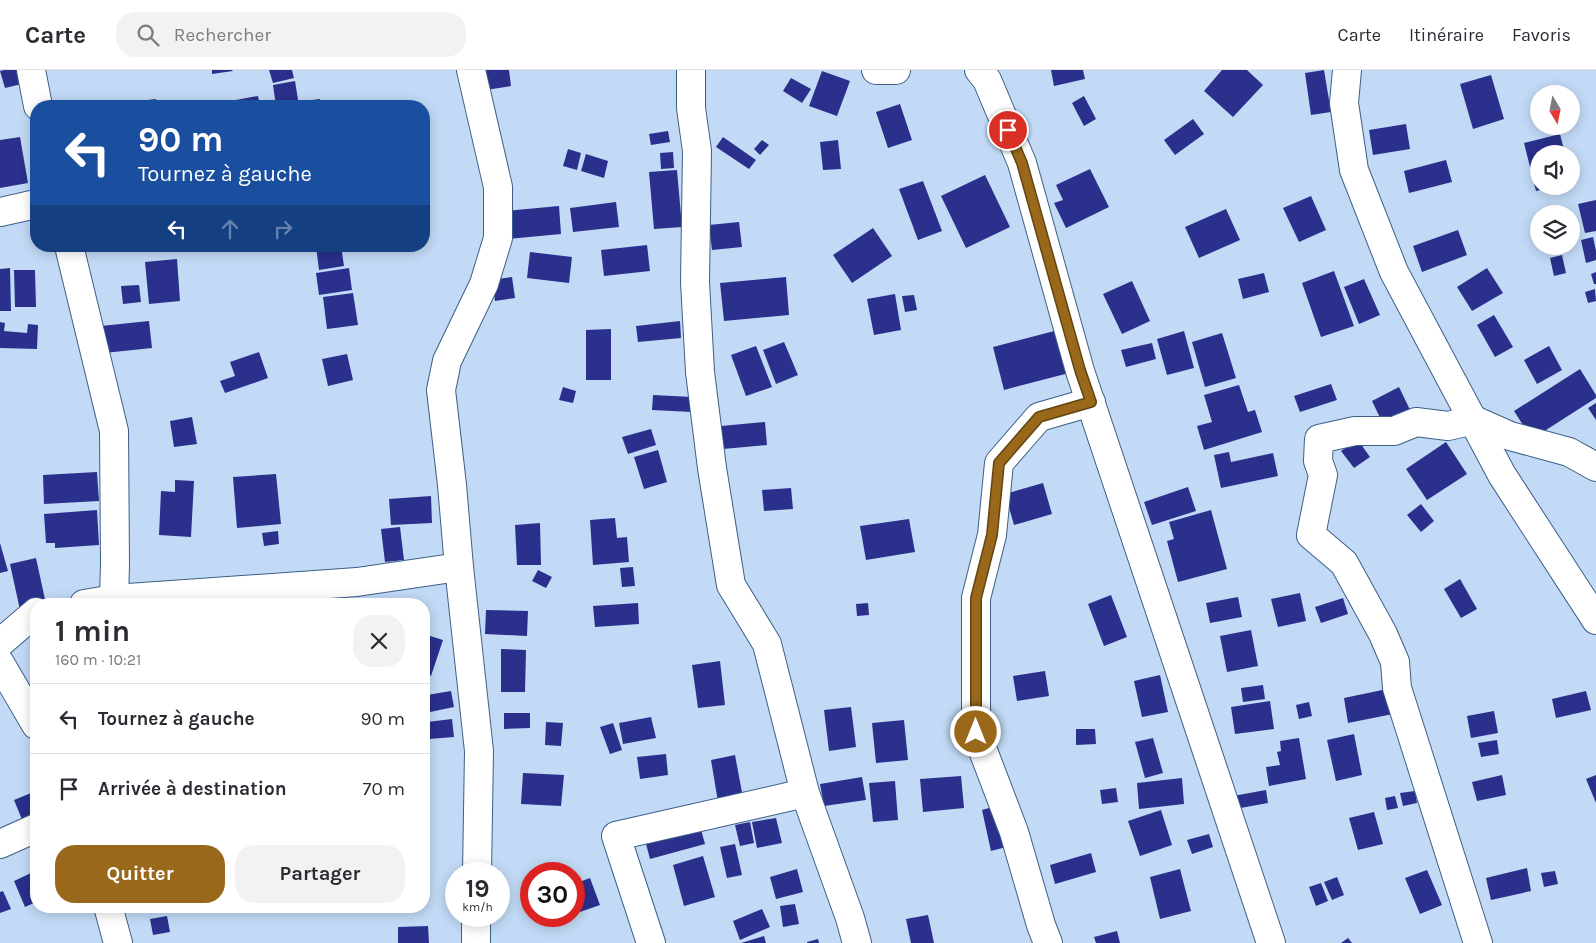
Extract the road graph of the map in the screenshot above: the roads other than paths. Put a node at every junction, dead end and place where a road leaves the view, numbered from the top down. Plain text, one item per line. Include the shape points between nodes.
1 (31, 70) edge
2 (471, 70) edge
3 (691, 70) edge
4 (876, 70) edge
5 (896, 70) edge
6 (979, 70) edge
7 (1347, 70) edge
8 (37, 100) edge
9 (30, 205) edge
10 (0, 212) edge
11 (70, 252) edge
12 (1091, 402) junction
13 (1474, 420) junction
14 (1596, 466) edge
15 (458, 566) junction
16 (114, 598) edge
17 (128, 598) edge
18 (30, 617) edge
19 (1596, 620) edge
20 (0, 643) edge
21 (0, 663) edge
22 (30, 715) edge
23 (805, 793) junction
24 (30, 831) edge
25 (0, 844) edge
26 (477, 862) edge
27 (110, 913) edge
28 (476, 927) edge
29 (118, 943) edge
30 (476, 943) edge
31 (651, 943) edge
32 (857, 943) edge
33 (1048, 943) edge
34 (1271, 943) edge
35 (1478, 943) edge

1 - 8 street
2 - 15 street via 498,187 498,238 484,284 447,361 441,390
3 - 23 street via 691,108 697,151 695,282 700,372 714,478 731,585 767,644
4 - 5 street
6 - 12 street via 987,80 1022,163
7 - 13 street via 1344,103 1354,170 1394,272
9 - 10 street
11 - 16 street via 114,430
12 - 33 street via 1039,417 999,463 992,535 976,598 976,732 1014,832
12 - 34 street
13 - 14 street via 1510,436 1569,452
13 - 19 street via 1502,475
13 - 35 street via 1448,426 1416,422 1394,431 1355,432 1319,439 1318,461 1322,475 1311,535 1344,563 1396,662 1397,688
15 - 17 street via 357,582
15 - 26 street via 479,751
18 - 20 street
21 - 22 street
23 - 31 street via 616,836
23 - 32 street
24 - 25 street
27 - 29 street
28 - 30 street

